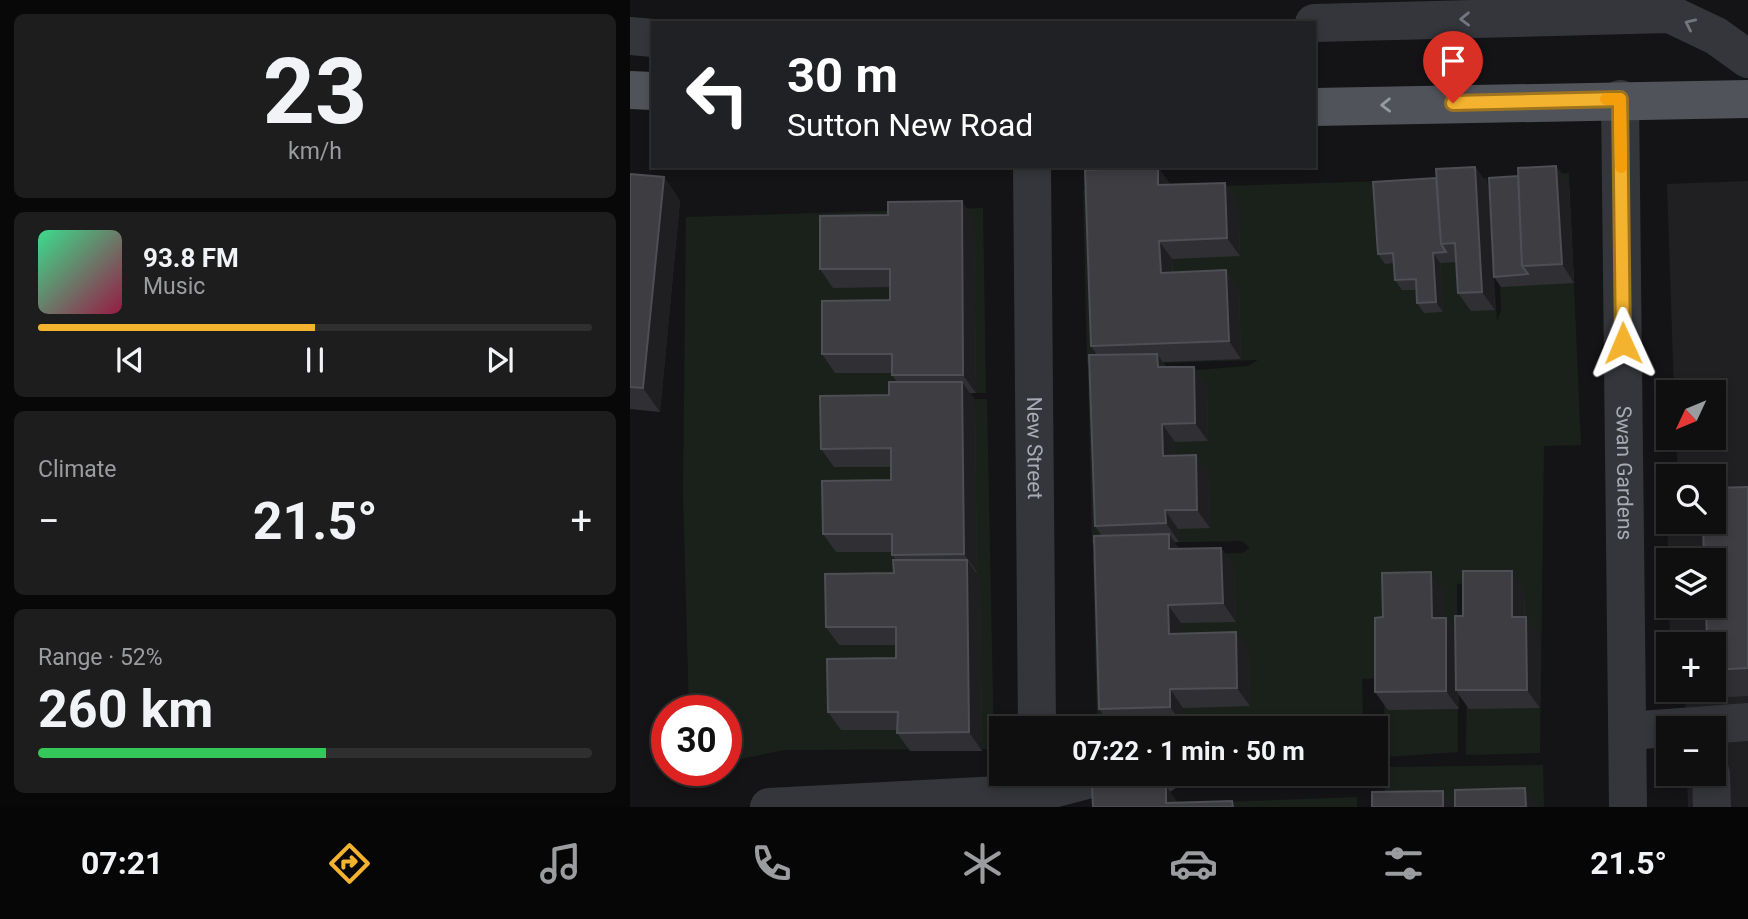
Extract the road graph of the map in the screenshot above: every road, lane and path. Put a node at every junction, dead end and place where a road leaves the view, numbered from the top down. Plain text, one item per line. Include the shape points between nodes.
1 (1316, 23) edge
2 (630, 36) edge
3 (651, 38) edge
4 (1748, 59) edge
5 (630, 90) edge
6 (651, 91) edge
7 (1620, 99) junction
8 (1748, 99) edge
9 (1316, 107) edge
10 (1032, 168) edge
11 (1037, 716) edge
12 (1748, 722) edge
13 (1726, 724) edge
14 (1656, 729) edge
15 (1628, 731) junction
16 (1059, 786) edge
17 (1711, 786) edge
18 (1037, 791) edge
19 (769, 807) edge
20 (1628, 807) edge
21 (1712, 807) edge

4 -> 1 street via 1716,36 1670,14
2 - 3 street
5 - 6 main road
7 - 8 main road
7 -> 9 main road
7 - 15 street, Swan Gardens
10 - 11 street, New Street
12 - 13 street
14 - 15 street
15 - 20 street, Swan Gardens
16 - 18 street
17 - 21 street
18 - 19 street

